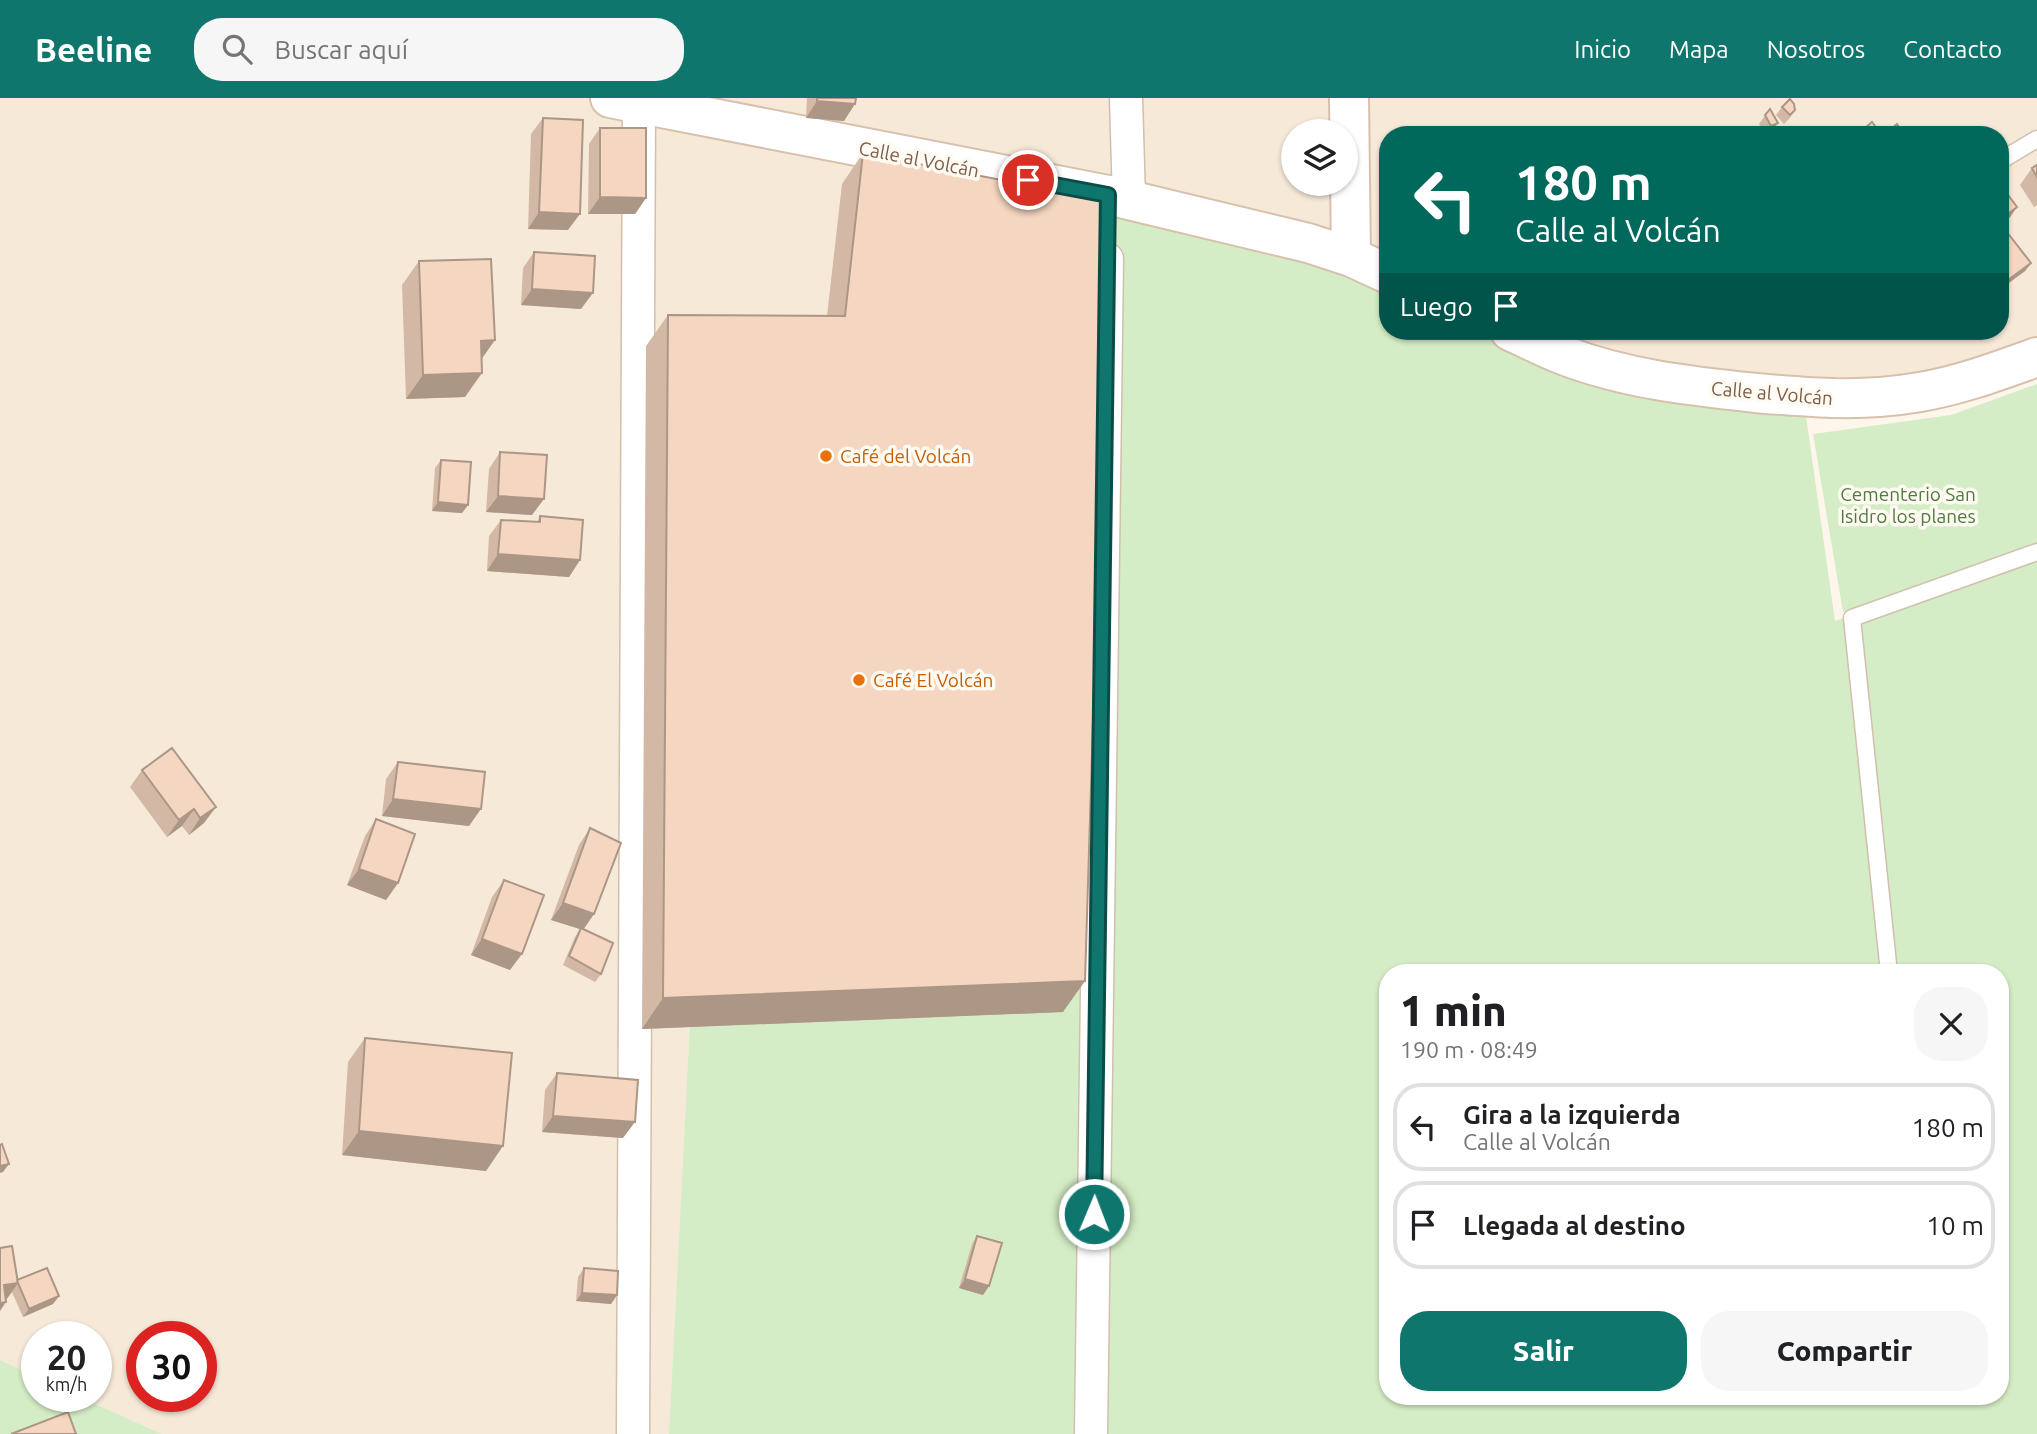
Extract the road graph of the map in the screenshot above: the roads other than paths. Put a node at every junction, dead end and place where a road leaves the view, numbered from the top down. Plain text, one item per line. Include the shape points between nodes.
1 (1126, 98) edge
2 (1349, 98) edge
3 (624, 101) edge
4 (2037, 139) edge
5 (2009, 156) edge
6 (1113, 213) junction
7 (1351, 257) junction
8 (1379, 270) edge
9 (1529, 340) edge
10 (2037, 357) edge
11 (2037, 552) edge
12 (1888, 964) edge
13 (633, 1434) edge
14 (1091, 1434) edge

1 - 6 street
2 - 7 street
3 - 6 street, Calle al Volcán
3 - 13 street
4 - 5 lane
6 - 7 street, Calle al Volcán via 1308,243
6 - 14 street
7 - 8 street, Calle al Volcán
9 - 10 street, Calle al Volcán via 1592,365 1660,382 1826,400 1920,392 1964,383
11 - 12 lane via 1852,618

